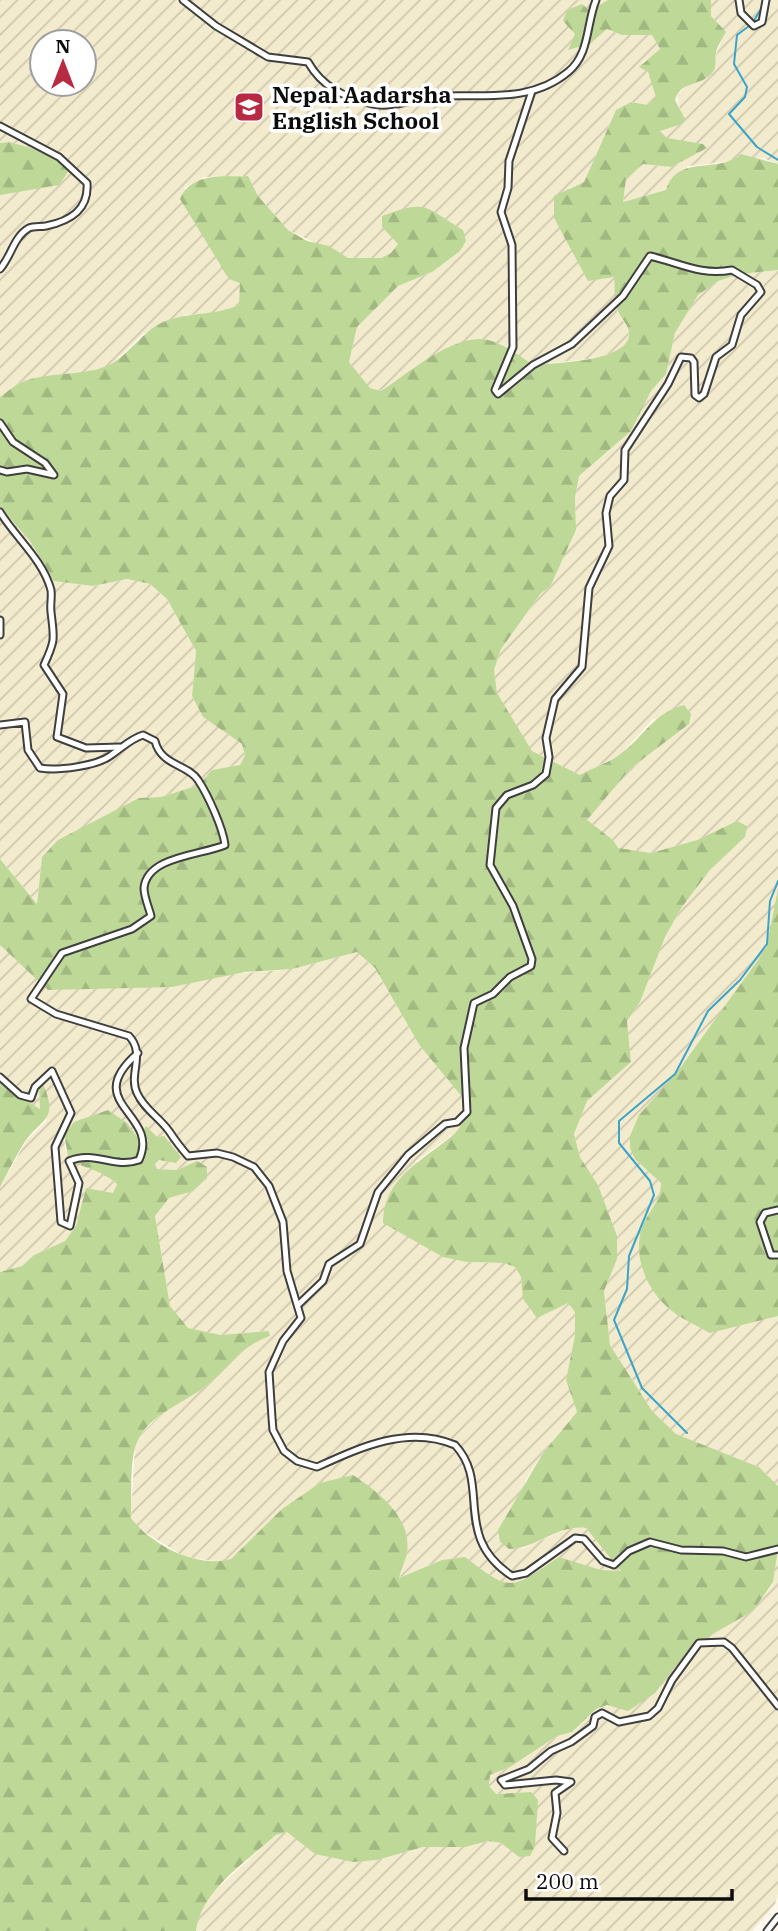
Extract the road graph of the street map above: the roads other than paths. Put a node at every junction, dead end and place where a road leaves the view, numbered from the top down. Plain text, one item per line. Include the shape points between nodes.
1 (183, 0) edge
2 (596, 0) edge
3 (739, 0) edge
4 (766, 0) edge
5 (532, 91) junction
6 (0, 126) edge
7 (0, 269) edge
8 (0, 423) edge
9 (0, 470) edge
10 (0, 512) edge
11 (0, 620) edge
12 (0, 635) edge
13 (0, 725) edge
14 (120, 747) junction
15 (138, 1053) junction
16 (0, 1077) edge
17 (778, 1210) edge
18 (778, 1255) edge
19 (299, 1304) junction
20 (778, 1549) edge
21 (778, 1706) edge
22 (564, 1851) dead end
23 (778, 1917) edge
24 (766, 1931) edge

1 - 5 street via 268,57 308,62 322,83 372,104
2 - 5 street via 579,60 546,86
3 - 4 street via 741,13 754,26 762,22
5 - 19 street via 509,161 508,188 500,212 512,245 513,347 495,390 498,394 533,365 572,344 623,296 649,256 696,272 732,270 761,292 741,315 732,345 716,357 704,394 695,396 694,362 681,357 625,450 624,480 610,496 606,513 609,546 586,599 582,667 555,699 546,738 546,774 533,785 507,795 496,808 490,865 513,906 532,959 530,966 474,1003 464,1048 467,1112 408,1155 378,1192 360,1244 329,1264 323,1281
6 - 7 street via 60,157 87,183 88,195 79,213 63,222 31,226
8 - 9 street via 13,442 45,463 54,475
10 - 14 street via 32,554 52,593 55,629 44,665 63,694 57,737 86,748
11 - 12 street
13 - 14 street via 25,722 28,750 40,768 66,771 100,761
14 - 15 street via 143,735 155,741 176,767 198,779 224,833 225,845 162,865 148,877 144,890 151,916 132,929 62,953 31,999 56,1014 123,1032 136,1043
15 - 16 street via 123,1064 116,1077 118,1097 143,1138 144,1151 139,1160 128,1164 83,1155 69,1161 79,1184 70,1226 61,1222 55,1147 71,1113 52,1071 31,1098 20,1095
15 - 19 street via 135,1091 174,1143 188,1156 217,1153 244,1162 269,1186 283,1222 288,1271
17 - 18 street via 765,1213 760,1222 771,1255
19 - 20 street via 301,1318 283,1341 270,1372 273,1430 284,1451 317,1467 355,1450 411,1435 455,1445 471,1472 480,1541 496,1565 512,1576 526,1573 575,1538 584,1539 603,1561 614,1565 629,1551 650,1542 746,1558
21 - 22 street via 732,1648 724,1642 699,1643 649,1716 625,1722 602,1713 571,1742 529,1769 500,1780 505,1785 570,1782 555,1793 552,1838
23 - 24 street

